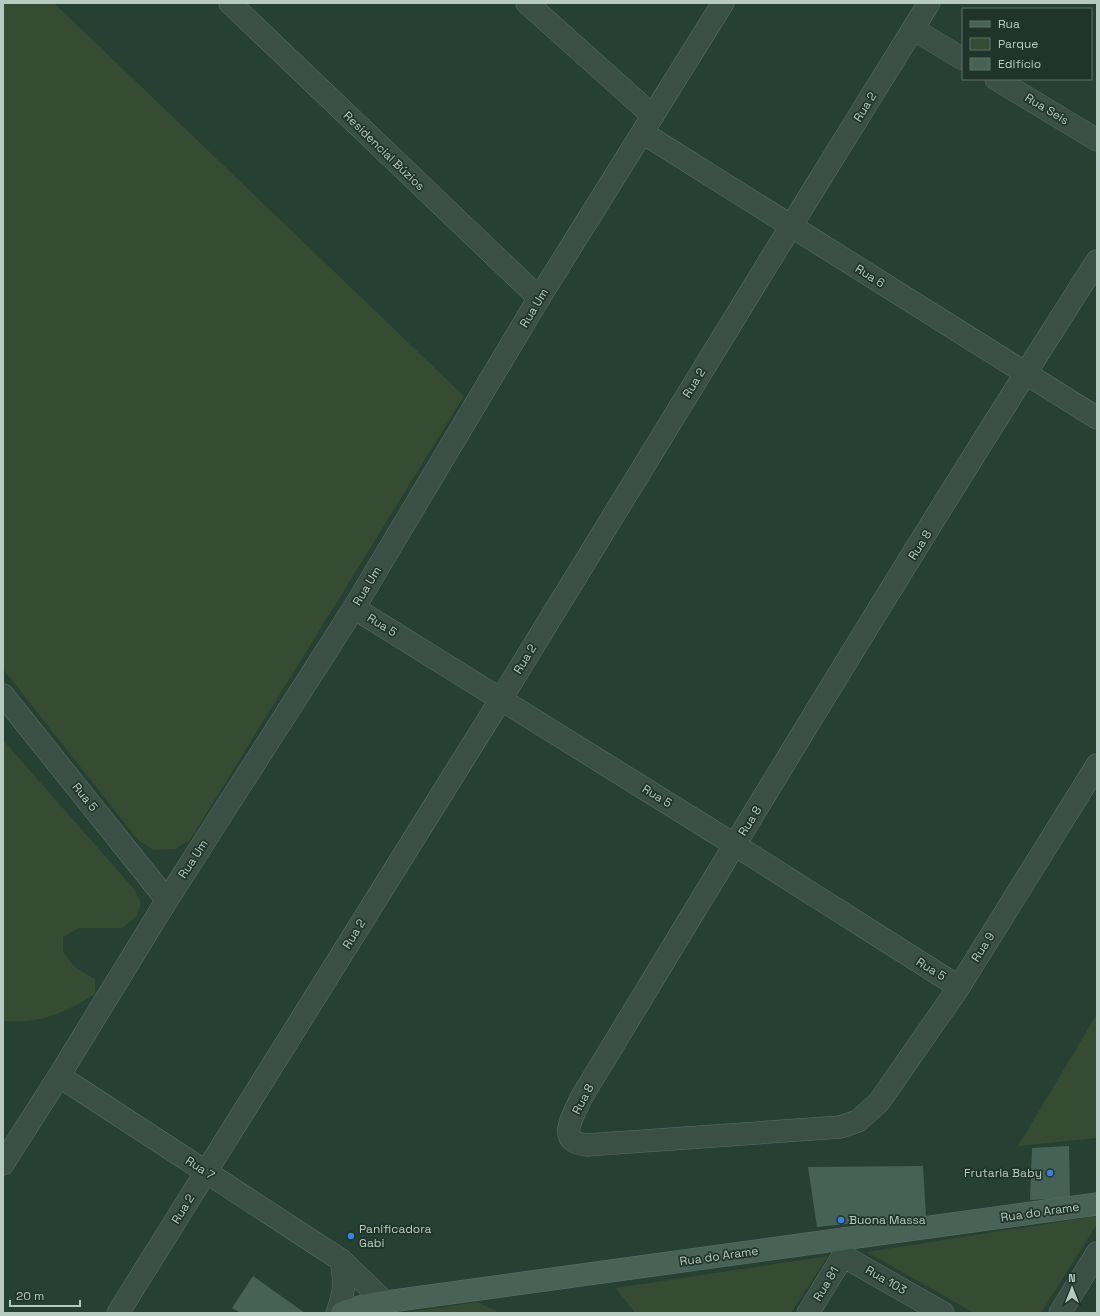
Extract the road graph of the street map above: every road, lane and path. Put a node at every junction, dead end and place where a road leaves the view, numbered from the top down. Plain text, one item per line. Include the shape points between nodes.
1 (230, 3) edge
2 (527, 3) edge
3 (723, 3) edge
4 (930, 3) edge
5 (913, 29) junction
6 (962, 58) edge
7 (998, 80) edge
8 (648, 125) junction
9 (1097, 140) edge
10 (790, 226) junction
11 (1097, 261) edge
12 (539, 298) junction
13 (1025, 373) junction
14 (1097, 418) edge
15 (354, 608) junction
16 (3, 695) edge
17 (500, 699) junction
18 (1097, 765) edge
19 (735, 845) junction
20 (167, 900) junction
21 (959, 987) junction
22 (59, 1076) junction
23 (858, 1121) joint
24 (3, 1164) edge
25 (206, 1172) junction
26 (1097, 1204) edge
27 (843, 1248) junction
28 (1097, 1253) edge
29 (341, 1260) junction
30 (385, 1302) junction
31 (118, 1313) edge
32 (337, 1313) edge
33 (342, 1313) edge
34 (808, 1313) edge
35 (943, 1313) edge
36 (1060, 1313) edge

1 - 12 street, Residencial Búzios
2 - 8 street, Rua 6
3 - 8 street, Rua Um
4 - 5 street, Rua 2
5 - 6 street
5 - 10 street, Rua 2
7 - 9 street, Rua Seis
8 - 10 street, Rua 6
8 - 12 street, Rua Um
10 - 13 street, Rua 6
10 - 17 street, Rua 2
11 - 13 street, Rua 8
12 - 15 street, Rua Um
13 - 14 street, Rua 6
13 - 19 street, Rua 8
15 - 17 street, Rua 5
15 - 20 street, Rua Um
16 - 20 street, Rua 5
17 - 19 street, Rua 5
17 - 25 street, Rua 2
18 - 21 street, Rua 9
19 - 21 street, Rua 5
19 - 23 street, Rua 8 via 582,1098 570,1124 569,1136 574,1142 587,1145 840,1127
20 - 22 street, Rua Um
21 - 23 street, Rua 9 via 879,1102
22 - 24 street, Rua Um
22 - 25 street, Rua 7
25 - 29 street, Rua 7
25 - 31 street, Rua 2
26 - 27 main road, Rua do Arame
27 - 30 main road, Rua do Arame
27 - 34 street, Rua 81
27 - 35 street, Rua 103
28 - 36 street
29 - 30 street, Rua 7
29 - 32 street via 344,1278 343,1297
30 - 33 main road, Rua do Arame

